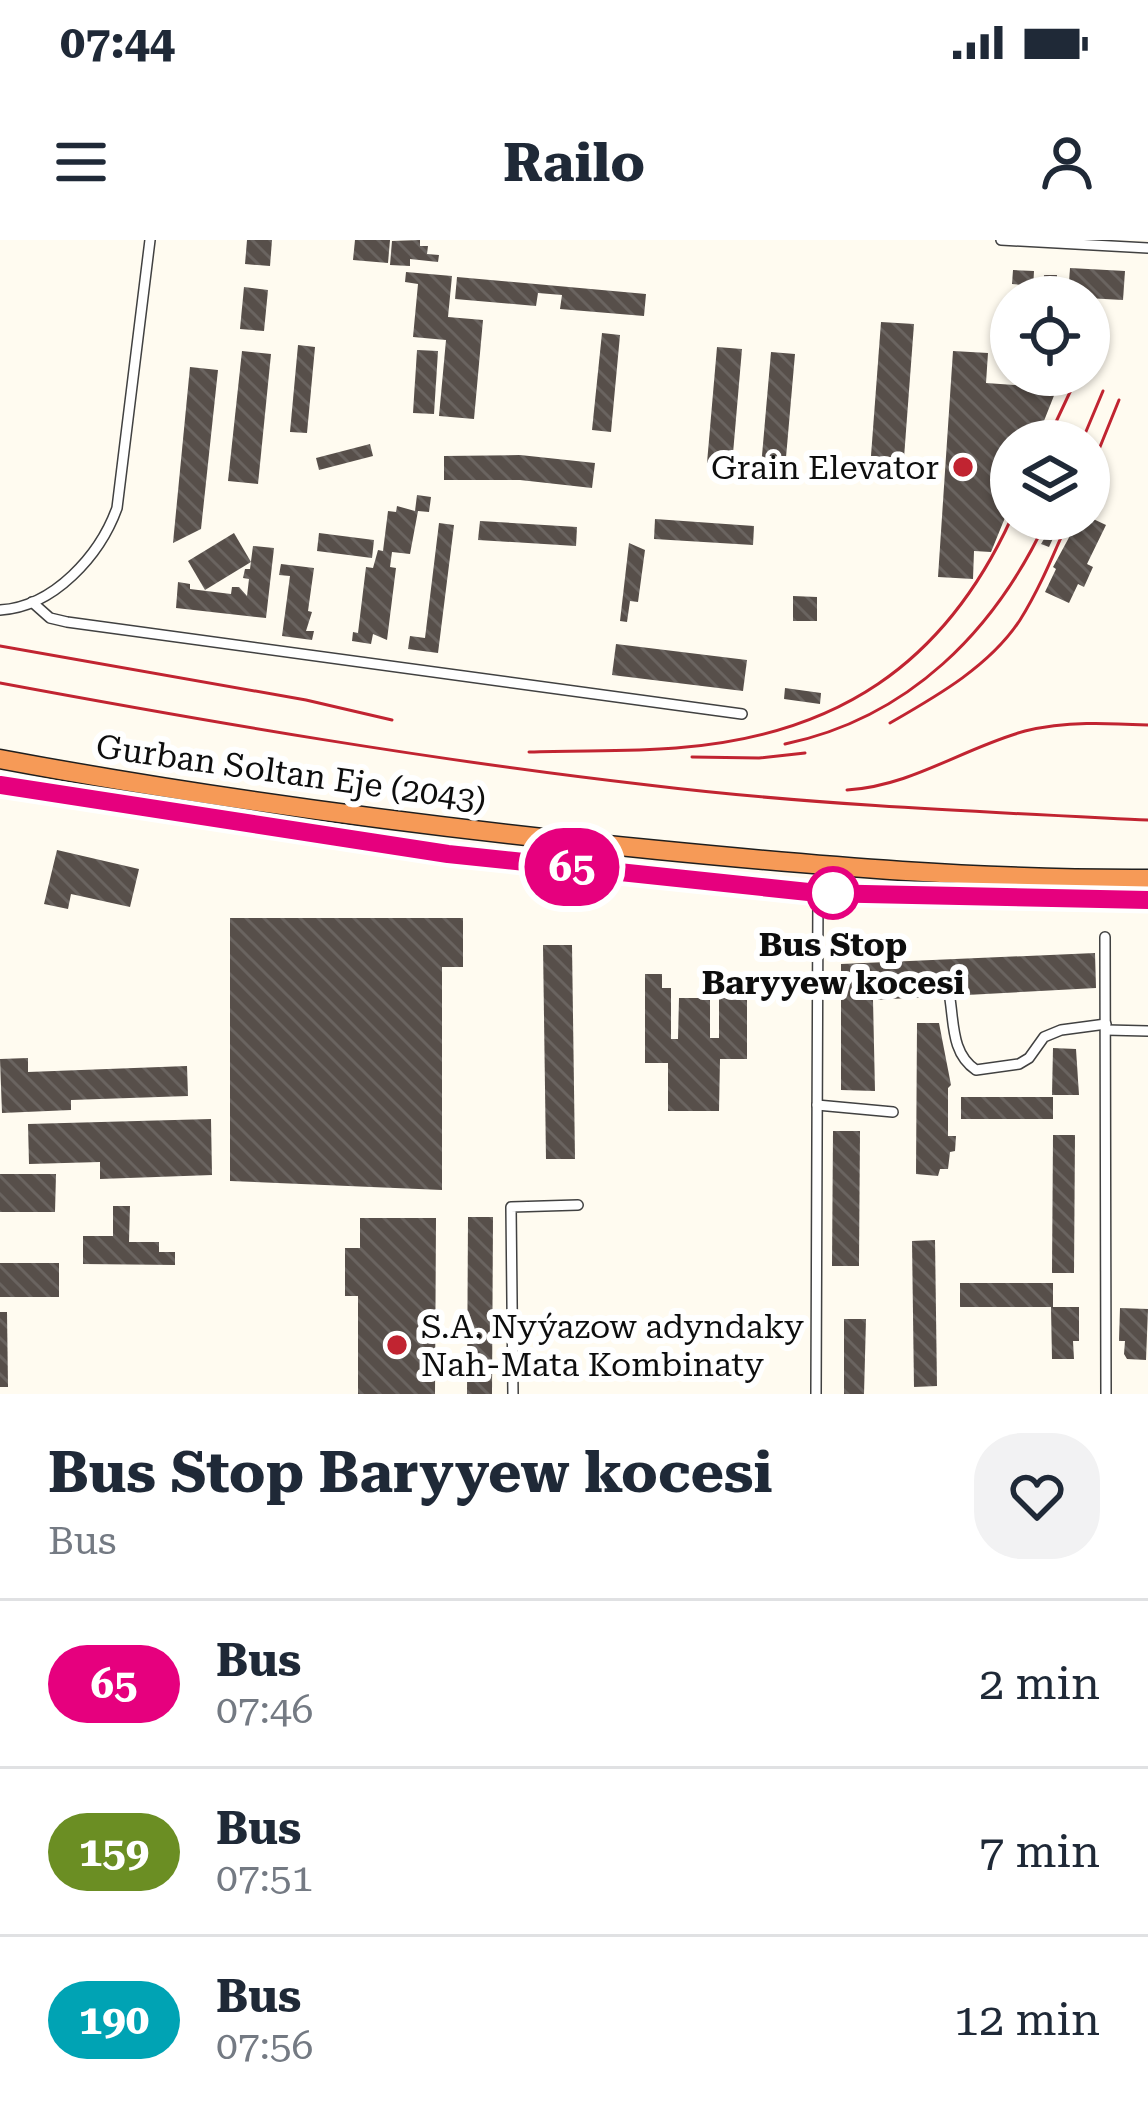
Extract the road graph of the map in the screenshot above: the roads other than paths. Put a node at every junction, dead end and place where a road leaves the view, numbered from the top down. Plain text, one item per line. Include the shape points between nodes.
1 (150, 240) edge
2 (1001, 240) edge
3 (1148, 248) edge
4 (32, 602) junction
5 (0, 610) edge
6 (742, 713) dead end
7 (2, 755) edge
8 (1, 791) edge
9 (1148, 879) edge
10 (818, 893) junction
11 (1148, 900) edge
12 (1105, 937) dead end
13 (950, 999) dead end
14 (1106, 1027) junction
15 (1148, 1030) edge
16 (817, 1105) junction
17 (893, 1112) dead end
18 (578, 1205) dead end
19 (513, 1394) edge
20 (816, 1394) edge
21 (1106, 1394) edge

1 - 4 street via 117,508 92,555
2 - 3 street
4 - 5 street
4 - 6 street via 67,622
7 - 9 highway, Gurban Soltan Eje (2043) via 478,832 890,870
8 - 10 highway, Gurban Soltan Eje (2043) via 448,854
10 - 11 highway, Gurban Soltan Eje (2043)
10 - 16 street
12 - 14 street
13 - 14 street via 956,1046 976,1070 1019,1064 1061,1030
14 - 15 street
14 - 21 street
16 - 17 street
16 - 20 street
18 - 19 street via 511,1208

